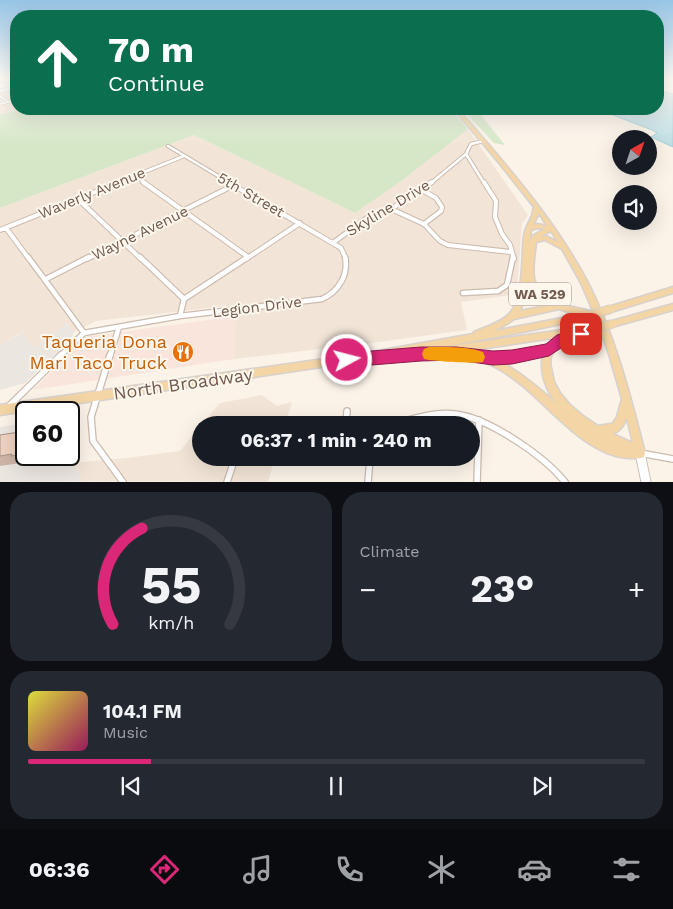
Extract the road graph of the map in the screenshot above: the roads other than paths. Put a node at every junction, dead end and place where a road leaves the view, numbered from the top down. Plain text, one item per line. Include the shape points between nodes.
1 (8, 102) edge
2 (0, 104) edge
3 (461, 115) edge
4 (483, 141) junction
5 (168, 146) dead end
6 (466, 154) junction
7 (184, 156) junction
8 (135, 176) junction
9 (234, 186) junction
10 (422, 190) junction
11 (78, 199) junction
12 (536, 207) junction
13 (390, 209) junction
14 (184, 211) junction
15 (300, 224) junction
16 (424, 224) junction
17 (6, 228) junction
18 (552, 228) junction
19 (0, 230) edge
20 (527, 231) junction
21 (533, 240) junction
22 (122, 242) junction
23 (334, 242) junction
24 (566, 248) junction
25 (511, 252) junction
26 (248, 257) junction
27 (46, 279) junction
28 (673, 290) edge
29 (463, 293) dead end
30 (184, 299) junction
31 (560, 306) junction
32 (673, 307) edge
33 (591, 315) junction
34 (180, 316) junction
35 (512, 316) junction
36 (119, 327) junction
37 (597, 328) junction
38 (84, 333) junction
39 (465, 338) junction
40 (549, 350) junction
41 (421, 354) junction
42 (366, 357) junction
43 (481, 358) junction
44 (98, 396) junction
45 (627, 397) junction
46 (3, 410) edge
47 (347, 411) dead end
48 (347, 416) edge
49 (441, 416) edge
50 (462, 416) edge
51 (480, 421) edge
52 (588, 426) junction
53 (640, 453) junction
54 (673, 459) edge
55 (232, 466) edge
56 (369, 466) edge
57 (478, 466) edge
58 (123, 482) edge
59 (227, 482) edge
60 (368, 482) edge
61 (477, 482) edge
62 (566, 482) edge
63 (646, 482) edge

1 - 2 street
3 - 4 main road, WA 529
4 - 6 street, Skyline Drive via 471,144
4 - 12 main road, WA 529
5 - 7 street, 5th Street
6 - 10 street, Skyline Drive
6 - 25 street via 496,201 495,217
7 - 8 street, Waverly Avenue
7 - 9 street, 5th Street
8 - 11 street, Waverly Avenue
8 - 14 street
9 - 14 street, Wayne Avenue
9 - 15 street, 5th Street
10 - 13 street, Skyline Drive
10 - 16 street via 440,201 442,206 441,211
11 - 17 street, Waverly Avenue
11 - 22 street
12 - 18 main road, WA 529
12 - 20 main road via 536,218
13 - 16 street
13 - 23 street, Skyline Drive via 367,218
14 - 22 street, Wayne Avenue
14 - 26 street
15 - 23 street, 5th Street
15 - 26 street
16 - 25 street via 448,245
17 - 19 street, Waverly Avenue
17 - 27 street
18 - 20 main road via 534,226
18 - 21 main road
18 - 24 main road, WA 529
20 - 35 main road via 521,297
21 - 24 main road via 545,238
21 - 31 main road, WA 529 via 532,283 542,296
22 - 27 street, Wayne Avenue
22 - 30 street
23 - 34 street, Legion Drive via 345,252 347,260 339,287 327,298
24 - 45 main road, WA 529 via 601,319
25 - 29 street via 514,260 507,285 498,291
26 - 30 street
27 - 38 street
28 - 33 main road, WA 529, bridge
30 - 34 street
31 - 33 main road, WA 529
31 - 35 main road
32 - 37 main road, bridge
33 - 39 main road, North Broadway
34 - 36 street, Legion Drive
35 - 39 main road via 497,326
36 - 38 street, Legion Drive
36 - 44 street
37 - 40 main road via 563,339
37 - 41 main road, North Broadway
38 - 46 street
39 - 42 main road, North Broadway
40 - 43 main road via 512,357
40 - 52 main road via 546,363 552,387 565,407
41 - 42 main road, North Broadway
41 - 43 main road via 456,353
42 - 44 main road, North Broadway
43 - 53 main road via 523,380 572,426 593,440 619,451
44 - 46 main road, North Broadway
44 - 58 street via 91,417 93,441
45 - 52 main road via 617,427 607,431
45 - 53 main road, WA 529
47 - 48 street
49 - 50 street
51 - 62 street via 549,464
52 - 53 main road
53 - 54 street
53 - 63 main road
55 - 59 street
56 - 60 street
57 - 61 street

